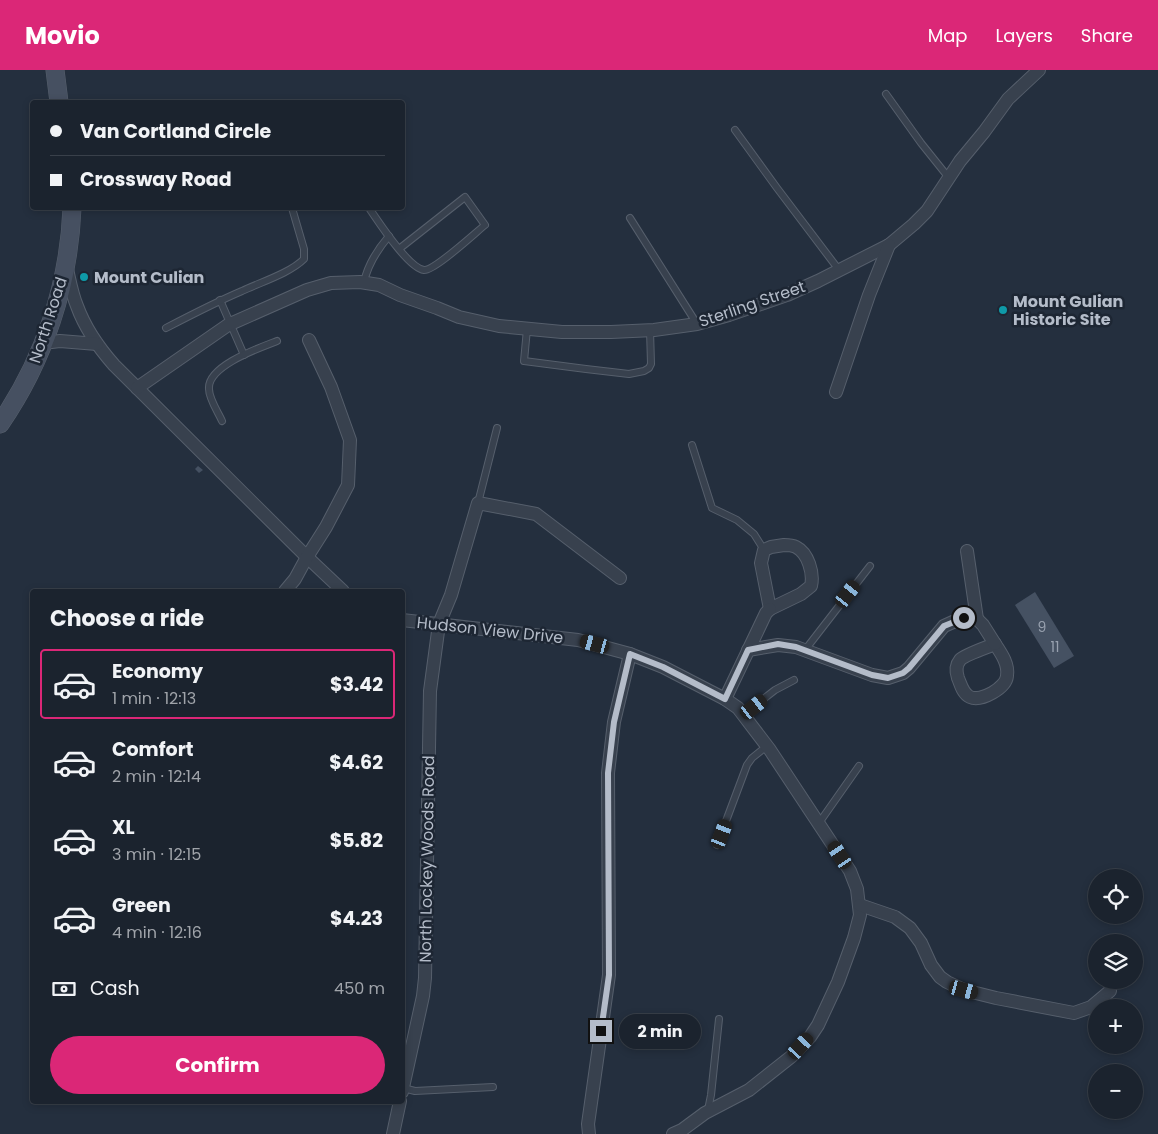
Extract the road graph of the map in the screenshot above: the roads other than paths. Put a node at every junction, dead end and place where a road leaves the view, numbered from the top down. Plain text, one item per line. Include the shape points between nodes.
1 (55, 70) edge
2 (1039, 70) edge
3 (886, 94) dead end
4 (59, 100) edge
5 (735, 130) dead end
6 (949, 178) junction
7 (72, 210) edge
8 (293, 210) edge
9 (370, 210) edge
10 (630, 218) dead end
11 (389, 236) junction
12 (889, 245) junction
13 (399, 249) junction
14 (66, 264) junction
15 (839, 270) junction
16 (358, 282) junction
17 (220, 300) junction
18 (230, 324) junction
19 (697, 324) junction
20 (166, 328) dead end
21 (527, 329) junction
22 (650, 330) junction
23 (309, 340) dead end
24 (277, 341) dead end
25 (43, 343) junction
26 (98, 344) junction
27 (244, 355) junction
28 (136, 388) junction
29 (836, 392) dead end
30 (222, 421) dead end
31 (0, 424) edge
32 (497, 428) dead end
33 (692, 445) dead end
34 (478, 503) junction
35 (764, 550) junction
36 (967, 551) dead end
37 (307, 557) junction
38 (870, 566) dead end
39 (620, 578) dead end
40 (287, 589) edge
41 (341, 589) edge
42 (770, 609) junction
43 (977, 619) junction
44 (405, 620) edge
45 (439, 624) junction
46 (995, 644) junction
47 (748, 650) junction
48 (805, 650) junction
49 (630, 654) junction
50 (794, 680) dead end
51 (725, 699) junction
52 (744, 715) junction
53 (767, 746) junction
54 (859, 766) dead end
55 (819, 823) junction
56 (717, 845) dead end
57 (860, 905) junction
58 (1110, 990) dead end
59 (719, 1019) dead end
60 (405, 1081) edge
61 (493, 1087) dead end
62 (405, 1090) edge
63 (399, 1104) edge
64 (707, 1112) junction
65 (393, 1134) edge
66 (588, 1134) edge
67 (673, 1134) edge

1 - 4 main road
2 - 6 street, Sterling Street via 1008,99
3 - 6 lane
5 - 15 lane
6 - 12 street, Sterling Street via 927,211
7 - 14 main road, North Road
8 - 17 lane via 304,259 284,272
9 - 11 lane
10 - 19 lane
11 - 13 lane
11 - 16 lane
12 - 15 street, Sterling Street
12 - 29 street
13 - 13 lane via 424,270 442,261 485,225 465,198
14 - 25 main road, North Road
14 - 26 street via 77,308
15 - 19 street, Sterling Street via 786,295
16 - 18 street via 330,283 307,290
16 - 21 street, Sterling Street via 379,285 459,317
17 - 18 lane
17 - 20 lane
18 - 27 lane
18 - 28 street
19 - 22 street, Sterling Street
21 - 22 street, Sterling Street via 562,332
21 - 22 lane via 524,361 628,374 649,368
23 - 37 street via 350,440 348,485
24 - 27 lane
25 - 26 street
25 - 31 main road, North Road via 36,362
26 - 28 street
27 - 30 lane via 210,379 209,391
28 - 37 street
32 - 34 lane
33 - 35 lane via 712,508 754,534
34 - 39 street via 536,514
34 - 45 street, North Lockey Woods Road via 451,595
35 - 42 street via 761,564
35 - 42 street via 784,545 798,547 806,555 812,573 811,586 802,594
36 - 43 street
37 - 40 street
37 - 41 street
38 - 48 lane
42 - 47 street
43 - 46 street
43 - 48 street via 964,618 944,626 909,668 888,678
44 - 45 street, Hudson View Drive
45 - 49 street, Hudson View Drive via 578,640
45 - 60 street, North Lockey Woods Road via 430,692 425,978
46 - 46 street via 1004,659 1006,680 991,694 976,699 969,697 962,690 957,666 961,659
47 - 48 street via 778,644
47 - 51 street
49 - 51 street, Hudson View Drive
49 - 66 street via 614,722 608,773 609,975
50 - 52 lane via 775,690
51 - 52 street, Hudson View Drive
52 - 53 street, Hudson View Drive
53 - 55 street, Hudson View Drive
53 - 56 lane via 747,765
54 - 55 lane
55 - 57 street, Hudson View Drive via 850,871 858,889
57 - 58 street via 895,917 910,928 940,977 964,990 1074,1013 1090,1007
57 - 64 street, Hudson View Drive via 854,938 838,982 810,1036 792,1056 749,1090
59 - 64 lane
61 - 62 lane
63 - 65 street
64 - 67 street, Hudson View Drive

